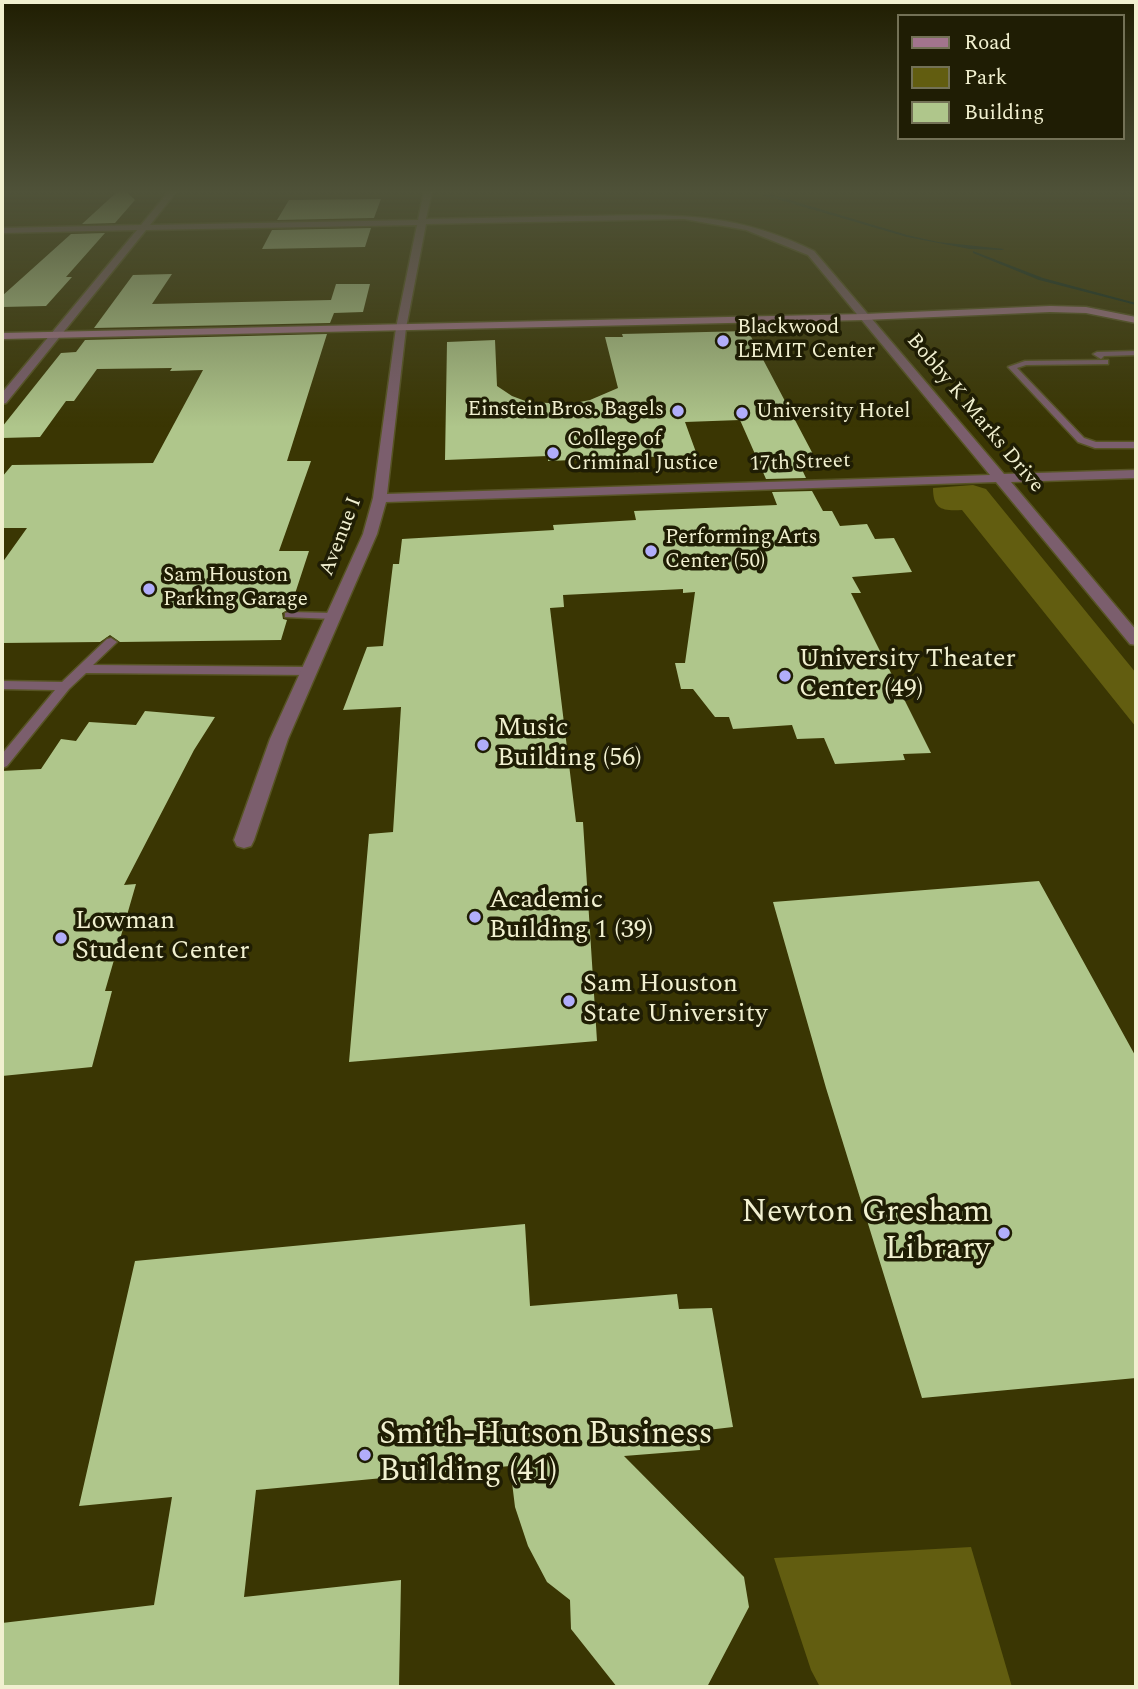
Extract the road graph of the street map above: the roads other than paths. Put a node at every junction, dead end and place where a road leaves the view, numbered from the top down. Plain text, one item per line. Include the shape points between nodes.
1 (108, 270) edge
2 (413, 270) edge
3 (825, 270) edge
4 (950, 314) junction
5 (864, 317) junction
6 (1136, 320) edge
7 (401, 328) junction
8 (1136, 330) edge
9 (55, 335) junction
10 (2, 336) edge
11 (1136, 353) edge
12 (2, 400) edge
13 (1136, 445) edge
14 (1136, 474) edge
15 (1001, 478) junction
16 (380, 498) junction
17 (289, 615) dead end
18 (333, 616) junction
19 (1136, 640) edge
20 (111, 642) dead end
21 (84, 668) junction
22 (309, 671) junction
23 (2, 685) edge
24 (65, 686) junction
25 (2, 763) edge
26 (244, 840) dead end

1 - 9 street
2 - 7 street, Avenue I
3 - 5 street, Bobby K Marks Drive
4 - 5 street
4 - 6 street via 1086,310
4 - 8 street via 1068,317
5 - 7 street
5 - 15 street, Bobby K Marks Drive
7 - 9 street
7 - 16 street, Avenue I
9 - 10 street
9 - 12 street
11 - 13 lane via 1097,354 1105,362 1012,367 1081,440 1095,445
14 - 15 street, 17th Street
15 - 16 street, 17th Street
15 - 19 street, Bobby K Marks Drive
16 - 18 street, Avenue I via 370,534
17 - 18 lane
18 - 22 street, Avenue I
20 - 21 lane
21 - 22 lane
21 - 24 lane
22 - 26 street, Avenue I via 279,739
23 - 24 lane
24 - 25 lane

